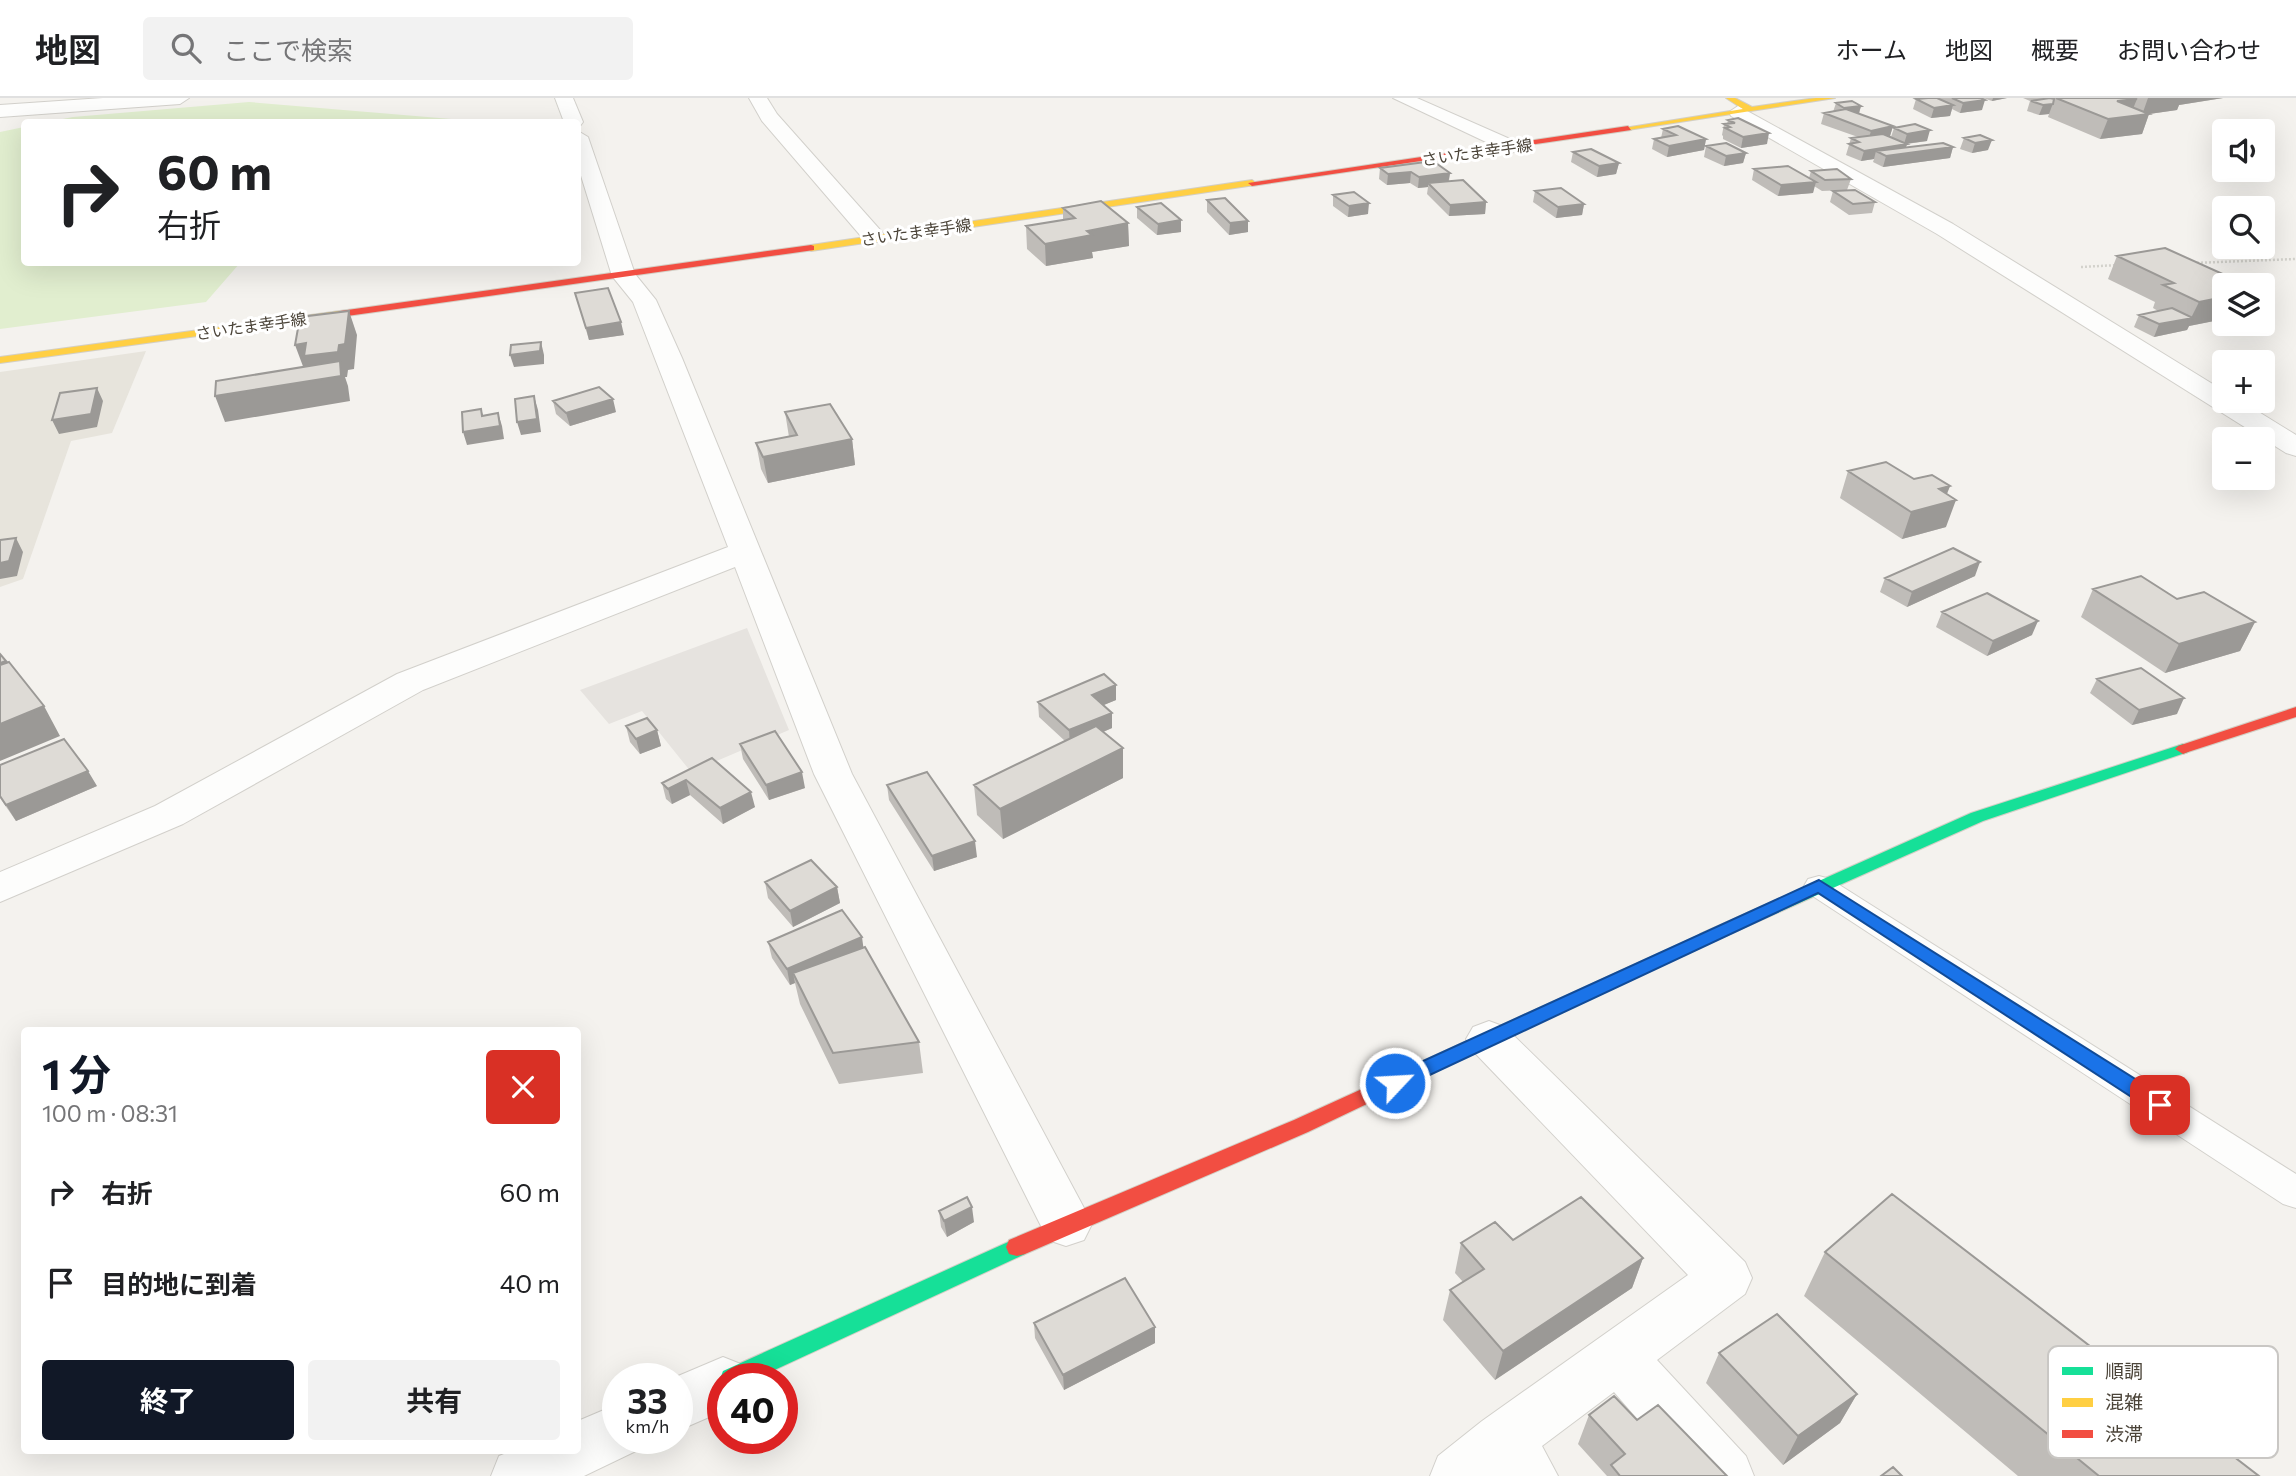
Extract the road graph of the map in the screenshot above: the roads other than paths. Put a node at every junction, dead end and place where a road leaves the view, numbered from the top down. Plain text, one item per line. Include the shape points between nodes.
1 (180, 98) edge
2 (565, 98) edge
3 (758, 98) edge
4 (1402, 98) edge
5 (1831, 98) edge
6 (134, 100) edge
7 (23, 104) edge
8 (1740, 106) edge
9 (0, 111) edge
10 (572, 119) edge
11 (581, 146) edge
12 (1512, 147) junction
13 (874, 237) junction
14 (624, 276) junction
15 (0, 360) edge
16 (2296, 447) edge
17 (744, 552) junction
18 (2296, 712) edge
19 (1819, 886) junction
20 (0, 888) edge
21 (1489, 1039) junction
22 (2296, 1192) edge
23 (1066, 1224) junction
24 (1618, 1356) junction
25 (766, 1363) edge
26 (602, 1440) edge
27 (581, 1452) edge
28 (1515, 1458) edge
29 (1459, 1476) edge
30 (1725, 1476) edge

1 - 6 street
2 - 10 street
3 - 13 street via 769,117
4 - 12 street
5 - 8 main road, さいたま幸手線
6 - 7 street
7 - 9 street
8 - 12 main road, さいたま幸手線
8 - 16 street
11 - 14 street
12 - 13 main road, さいたま幸手線
13 - 14 main road, さいたま幸手線
14 - 15 main road, さいたま幸手線
14 - 17 street via 644,300
17 - 20 street via 411,682 169,816
17 - 23 street via 833,774
18 - 19 main road via 1977,817
19 - 21 main road
19 - 22 lane
21 - 23 main road via 1301,1126
21 - 24 street via 1726,1278
23 - 25 main road
24 - 28 street
24 - 30 street
26 - 27 street
28 - 29 street

